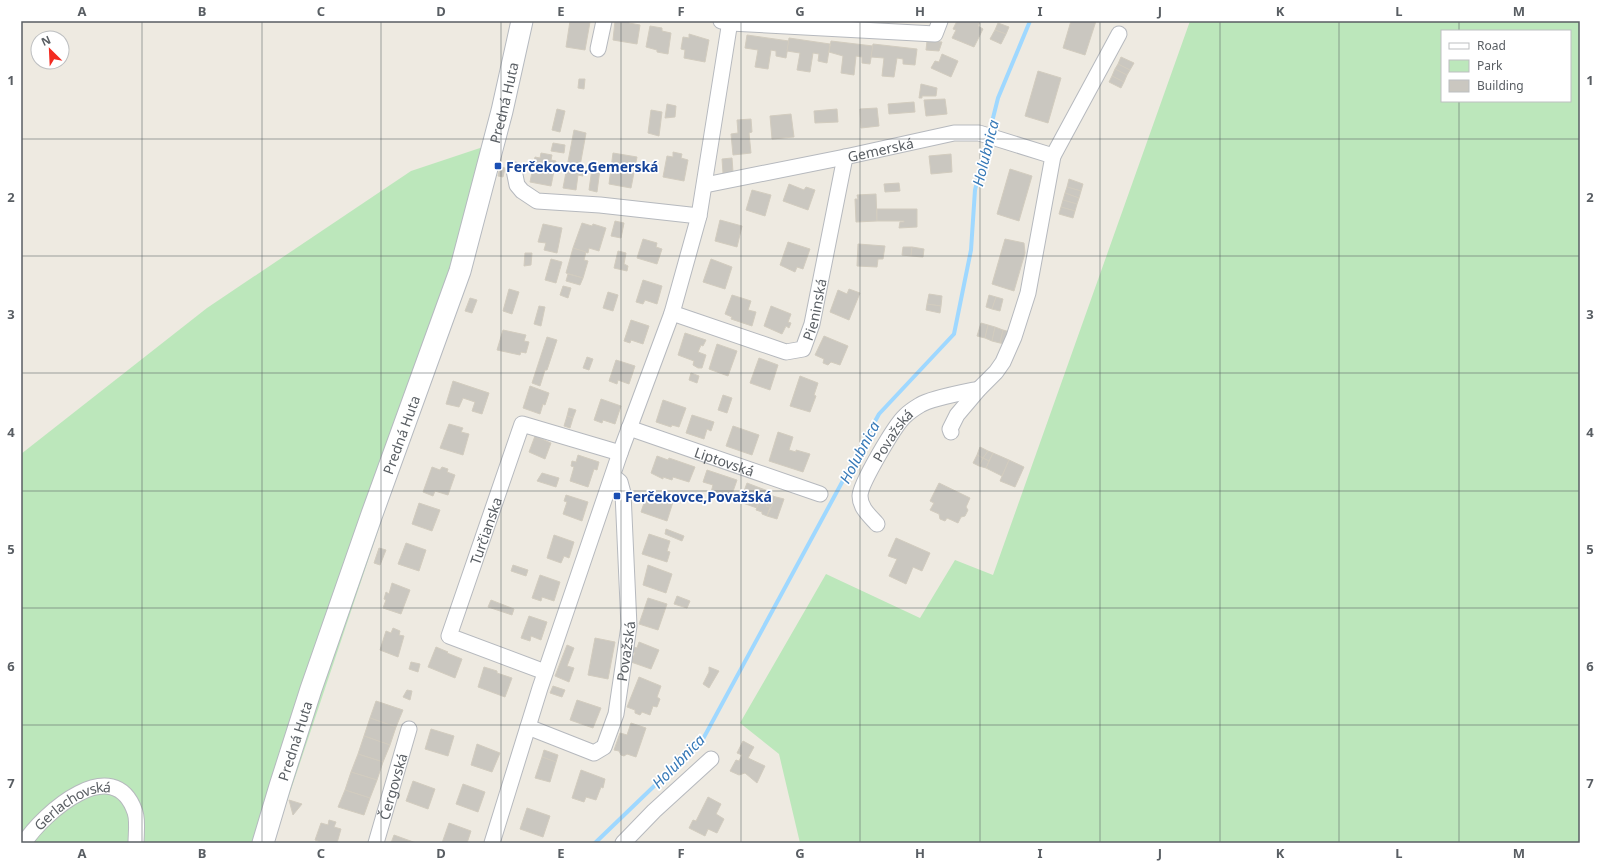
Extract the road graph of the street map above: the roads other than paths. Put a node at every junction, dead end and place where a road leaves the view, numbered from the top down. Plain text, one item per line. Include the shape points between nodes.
1 (522, 21) edge
2 (604, 21) edge
3 (940, 21) edge
4 (727, 22) edge
5 (1119, 34) dead end
6 (598, 49) dead end
7 (1053, 156) junction
8 (845, 157) junction
9 (514, 170) dead end
10 (705, 185) junction
11 (699, 216) junction
12 (672, 313) junction
13 (979, 389) junction
14 (629, 428) junction
15 (951, 432) dead end
16 (620, 453) junction
17 (613, 476) junction
18 (820, 494) dead end
19 (600, 516) junction
20 (624, 521) junction
21 (877, 524) dead end
22 (546, 672) junction
23 (528, 727) junction
24 (409, 729) dead end
25 (710, 759) dead end
26 (24, 843) edge
27 (136, 843) edge
28 (263, 843) edge
29 (376, 843) edge
30 (492, 843) edge
31 (623, 843) edge

1 - 28 main road, Predná Huta via 502,111 460,271 316,674
2 - 6 street
3 - 4 street via 935,34
4 - 10 street
5 - 7 street
7 - 8 street, Gemerská via 979,133 954,133
7 - 13 street via 1028,293 1003,362
8 - 10 street, Gemerská
8 - 12 street, Pieninská via 812,324 804,349 786,352
9 - 11 street via 517,185 537,201
10 - 11 street
11 - 12 street
12 - 14 street
13 - 15 street via 957,415
13 - 21 street, Považská via 921,404 905,415 896,426 862,485 860,496 864,510
14 - 16 street
14 - 18 street, Liptovská
16 - 17 street
16 - 22 street, Turčianska via 522,424 449,636
17 - 19 street
17 - 20 street, Považská via 622,486
19 - 20 street
19 - 22 street
20 - 23 street, Považská via 629,626 616,714 604,747 594,753
22 - 23 street
23 - 30 street
24 - 29 street, Čergovská
25 - 31 street
26 - 27 street, Gerlachovská via 49,814 71,798 97,786 111,786 129,800 135,814

